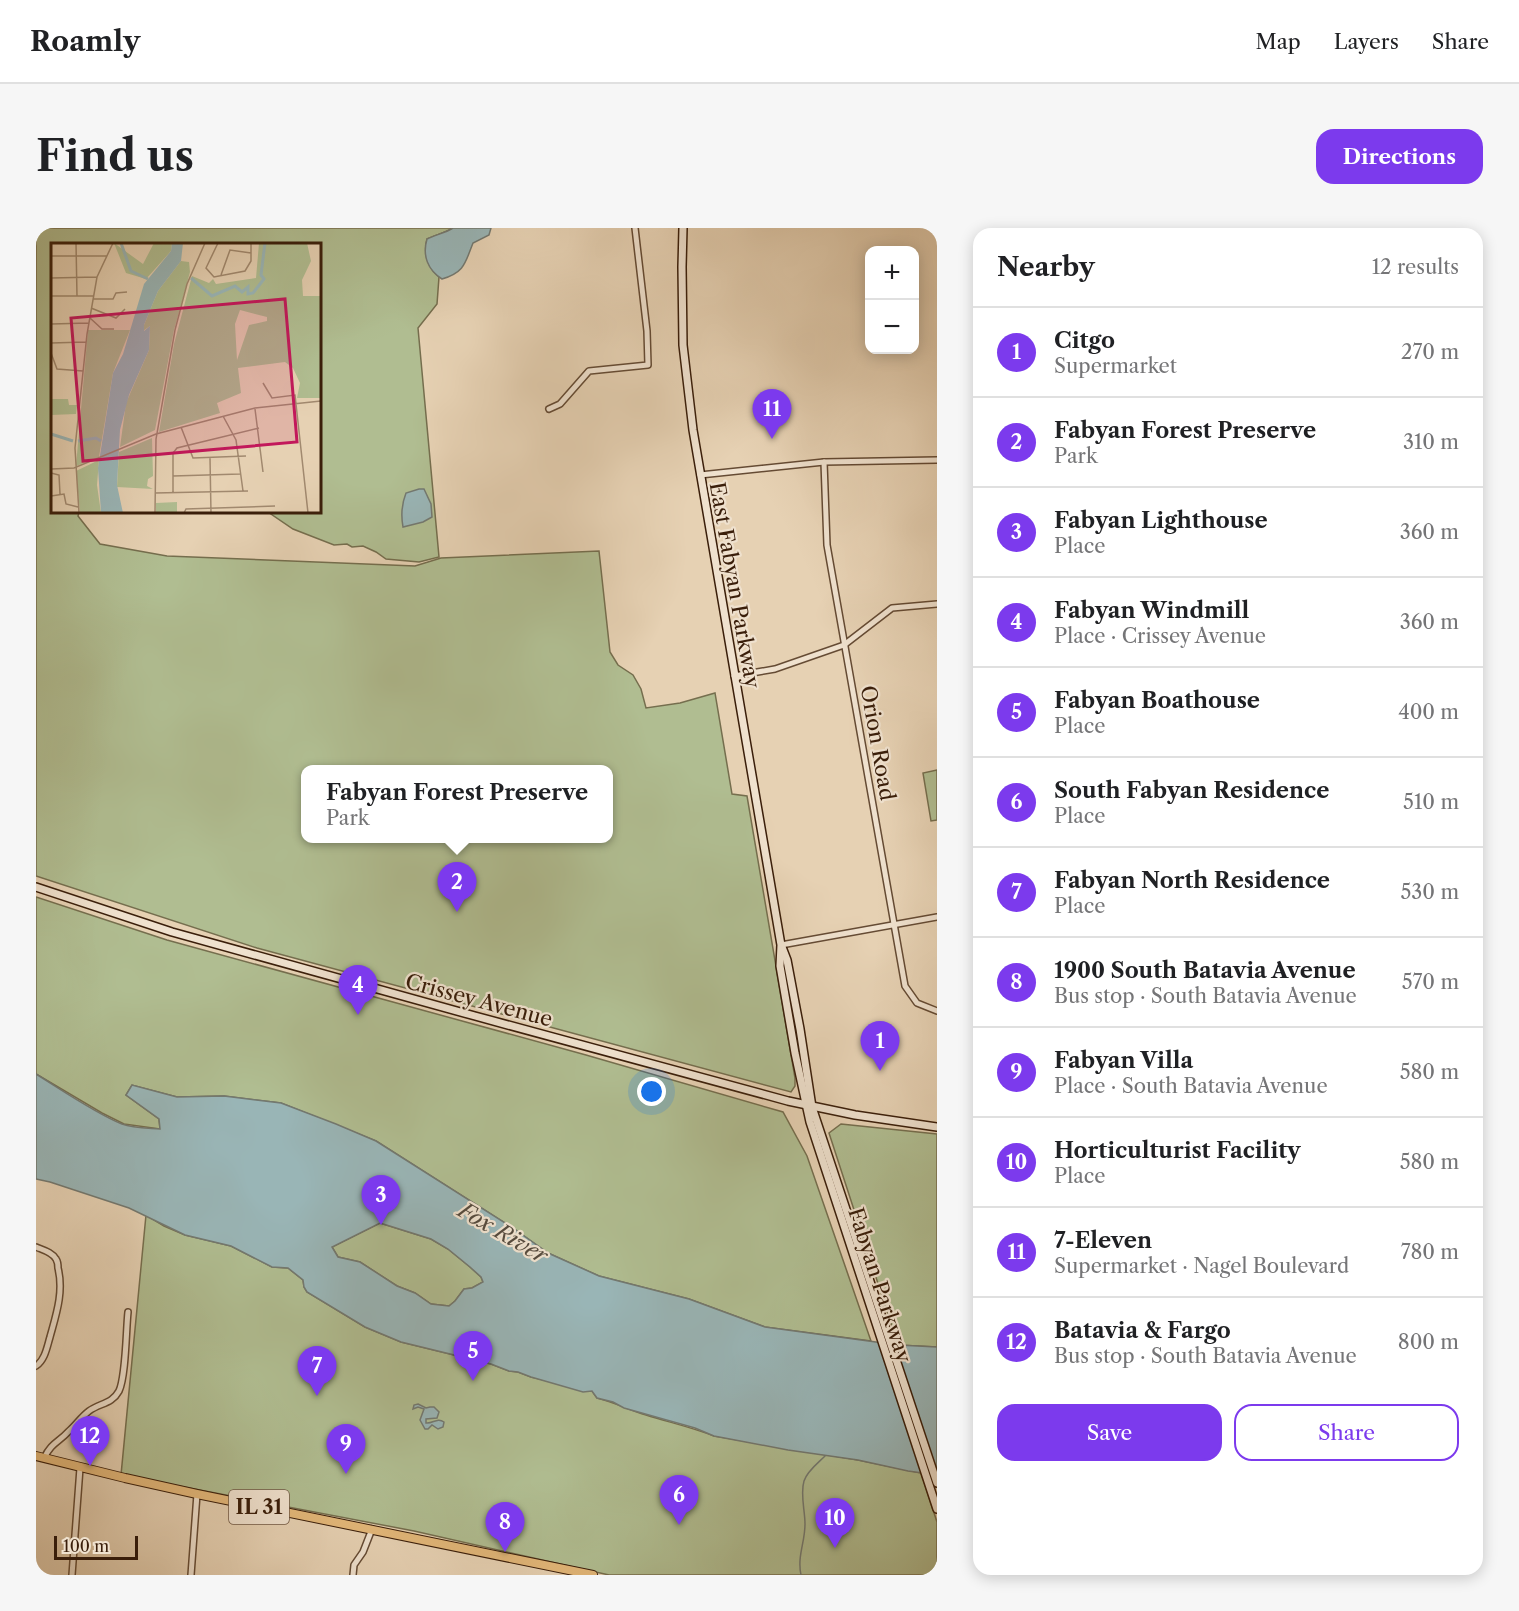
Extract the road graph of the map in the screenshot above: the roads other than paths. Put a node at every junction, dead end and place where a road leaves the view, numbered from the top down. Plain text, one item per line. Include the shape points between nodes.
1 (635, 228) edge
2 (683, 228) edge
3 (549, 408) dead end
4 (937, 460) edge
5 (824, 462) junction
6 (700, 475) junction
7 (937, 604) edge
8 (844, 645) junction
9 (734, 676) junction
10 (36, 887) edge
11 (937, 917) edge
12 (894, 925) junction
13 (781, 945) junction
14 (937, 1011) edge
15 (809, 1106) junction
16 (937, 1127) edge
17 (838, 1200) junction
18 (36, 1247) edge
19 (128, 1312) dead end
20 (36, 1366) edge
21 (40, 1457) edge
22 (80, 1468) junction
23 (937, 1482) edge
24 (197, 1494) junction
25 (937, 1509) edge
26 (372, 1529) junction
27 (72, 1575) edge
28 (191, 1575) edge
29 (353, 1575) edge
30 (593, 1575) edge

1 - 3 street via 648,365 589,371 560,404
2 - 6 main road, East Fabyan Parkway via 683,345
4 - 5 street
5 - 6 street
5 - 8 street, Orion Road via 827,545
6 - 9 main road, East Fabyan Parkway
7 - 8 street via 892,608
8 - 9 street via 775,669
8 - 12 street, Orion Road
9 - 13 main road, East Fabyan Parkway
10 - 15 main road, Crissey Avenue via 183,935
11 - 12 street
12 - 13 street
12 - 14 street, Orion Road via 905,986 917,1003
13 - 15 main road, East Fabyan Parkway via 800,1029
15 - 16 main road, Crissey Avenue
15 - 17 main road, Fabyan Parkway
17 - 23 main road, Fabyan Parkway
17 - 25 main road, Fabyan Parkway
18 - 20 street via 56,1259 60,1294 45,1352
19 - 21 street via 120,1389 113,1400 79,1419
21 - 22 main road, IL 31
22 - 24 main road, IL 31
22 - 27 street
24 - 26 main road, IL 31
24 - 28 street
26 - 29 street
26 - 30 main road, IL 31

